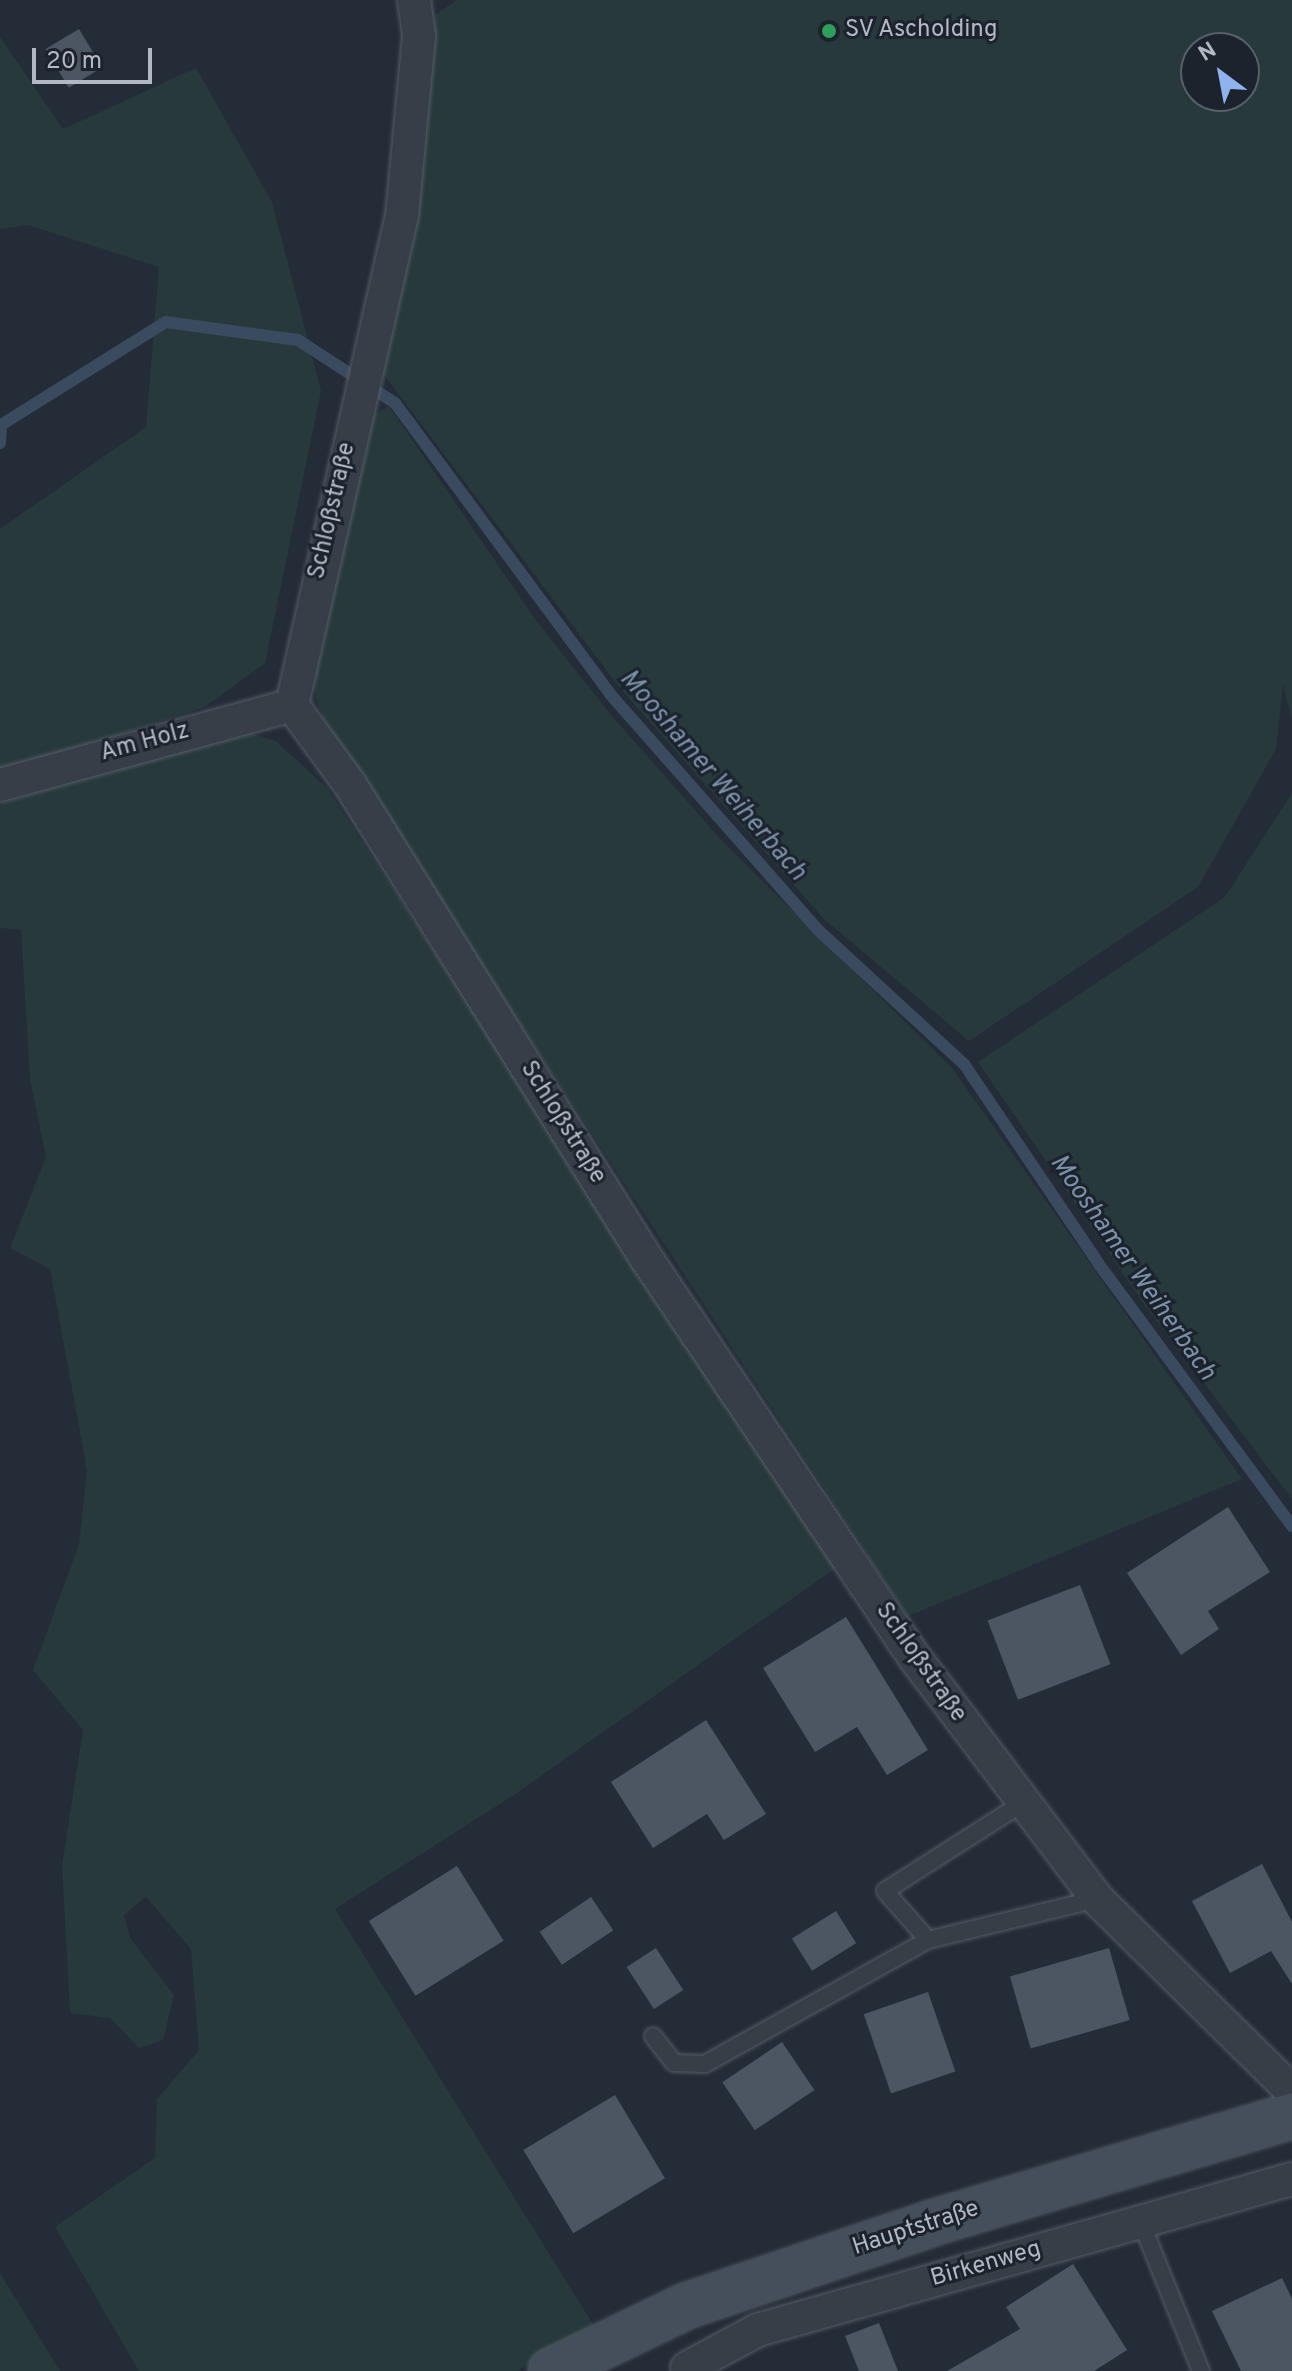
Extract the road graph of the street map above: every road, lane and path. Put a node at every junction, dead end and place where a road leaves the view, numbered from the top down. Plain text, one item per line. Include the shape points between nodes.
1 (414, 0) edge
2 (292, 705) junction
3 (0, 785) edge
4 (1021, 1804) junction
5 (1097, 1899) junction
6 (928, 1940) junction
7 (653, 2036) dead end
8 (1292, 2091) edge
9 (1292, 2116) edge
10 (1292, 2179) edge
11 (1141, 2222) junction
12 (687, 2368) dead end
13 (551, 2371) edge
14 (1201, 2371) edge

1 - 2 street, Schloßstraße via 419,36 402,215
2 - 3 street, Am Holz
2 - 4 street, Schloßstraße via 351,786 654,1271
4 - 5 street, Schloßstraße
4 - 6 lane via 885,1891
5 - 6 lane
5 - 8 street, Schloßstraße
6 - 7 lane via 705,2064 674,2063
9 - 13 main road, Hauptstraße via 932,2223 686,2306
10 - 11 street, Birkenweg
11 - 12 street, Birkenweg via 758,2330
11 - 14 lane

